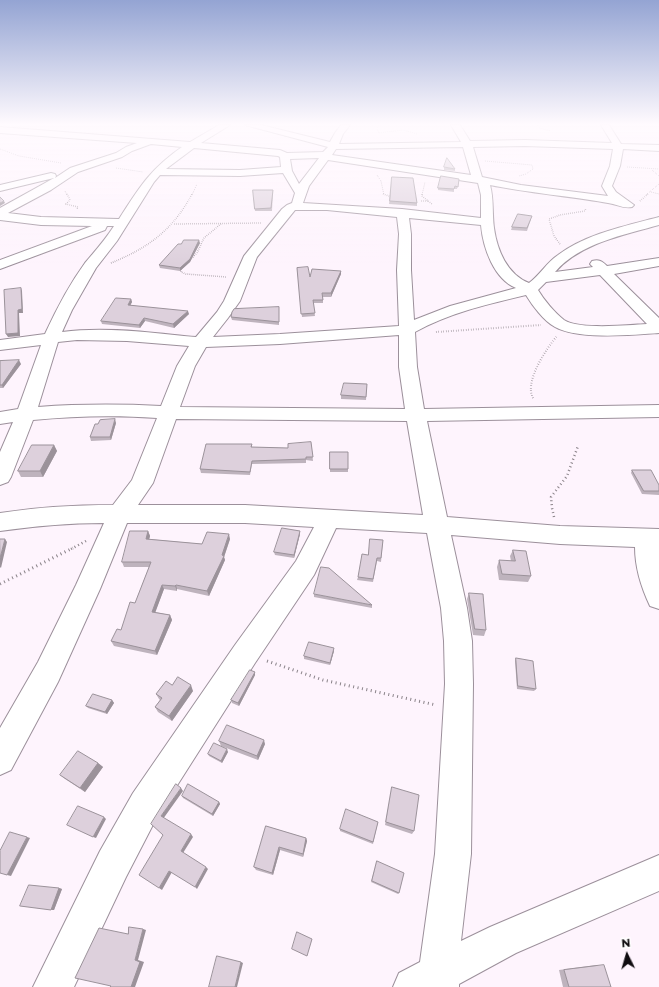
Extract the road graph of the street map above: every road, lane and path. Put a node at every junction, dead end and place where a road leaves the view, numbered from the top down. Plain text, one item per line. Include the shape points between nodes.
1 (140, 171) edge
2 (260, 171) edge
3 (287, 171) edge
4 (314, 171) edge
5 (373, 171) edge
6 (421, 171) edge
7 (476, 171) edge
8 (530, 171) edge
9 (612, 171) edge
10 (70, 172) joint
11 (427, 172) junction
12 (157, 173) junction
13 (212, 173) junction
14 (480, 180) junction
15 (502, 184) junction
16 (659, 184) edge
17 (0, 188) edge
18 (47, 188) junction
19 (651, 192) junction
20 (659, 194) edge
21 (586, 197) junction
22 (299, 199) junction
23 (428, 201) junction
24 (405, 204) junction
25 (0, 213) edge
26 (0, 216) edge
27 (646, 217) edge
28 (443, 218) junction
29 (60, 222) junction
30 (487, 222) junction
31 (116, 223) junction
32 (222, 223) junction
33 (174, 224) junction
34 (275, 225) junction
35 (578, 249) junction
36 (189, 261) edge
37 (659, 262) edge
38 (0, 265) edge
39 (90, 266) junction
40 (184, 266) edge
41 (602, 271) junction
42 (243, 274) junction
43 (536, 284) junction
44 (563, 324) junction
45 (659, 327) edge
46 (407, 337) junction
47 (50, 339) junction
48 (200, 342) junction
49 (0, 345) edge
50 (659, 411) edge
51 (168, 413) junction
52 (545, 413) junction
53 (26, 414) junction
54 (416, 415) junction
55 (0, 418) edge
56 (578, 446) dead end
57 (0, 477) edge
58 (329, 519) junction
59 (117, 520) junction
60 (0, 522) edge
61 (437, 525) junction
62 (560, 535) junction
63 (653, 538) edge
64 (0, 584) edge
65 (659, 598) edge
66 (245, 654) junction
67 (458, 709) junction
68 (4, 744) edge
69 (659, 873) edge
70 (430, 983) edge
71 (52, 987) edge

1 - 12 path
2 - 13 street
3 - 22 street
4 - 22 street
5 - 24 path via 381,181 383,195
6 - 11 street
7 - 14 street
8 - 15 path
9 - 27 street via 608,189
10 - 17 street
10 - 18 street
11 - 14 street
11 - 23 path via 422,196
12 - 13 street
12 - 31 street
13 - 33 path via 198,181
14 - 15 street
14 - 30 street via 486,187
15 - 21 street
16 - 19 path
18 - 25 street
18 - 29 path via 66,191 70,200 66,204 78,207
19 - 20 path
19 - 27 path via 640,200
21 - 27 street via 611,200
21 - 35 path via 587,210 554,215 549,219 557,242
22 - 24 street
22 - 34 street
23 - 24 path
23 - 28 path via 438,207
24 - 28 street
24 - 46 street
26 - 29 street
27 - 35 street
28 - 30 street
29 - 31 street
30 - 43 street via 491,242 504,271 512,280
31 - 38 street
31 - 39 street via 111,241
32 - 33 path
32 - 34 path
32 - 36 path via 202,240 197,253
33 - 39 path via 141,248 120,259
34 - 42 street via 251,256
35 - 41 street
35 - 43 street via 555,263
37 - 41 street
39 - 47 street
40 - 42 path via 181,272 186,274 223,277
41 - 43 street via 570,274
41 - 45 street
42 - 48 street via 232,301
43 - 44 street via 535,296
43 - 46 street via 420,322
44 - 45 street via 606,330
44 - 46 path via 428,333
44 - 52 path via 551,342 529,390
46 - 48 street
46 - 54 street via 408,367
47 - 48 street via 77,335
47 - 49 street
47 - 53 street
48 - 51 street via 186,366
50 - 52 street
51 - 53 street via 95,410
51 - 54 street
51 - 59 street via 142,483
52 - 54 street
53 - 55 street
53 - 57 street
54 - 61 street
56 - 62 path via 567,475 551,496 551,508
58 - 59 street via 245,514
58 - 61 street
58 - 66 street via 304,568
59 - 60 street via 68,515
59 - 64 path
59 - 68 street via 48,672
61 - 62 street
61 - 67 street via 458,641
62 - 63 street
63 - 65 street via 646,553
66 - 67 path via 323,680
66 - 71 street via 145,805
67 - 70 street via 453,854
69 - 70 street via 503,940

